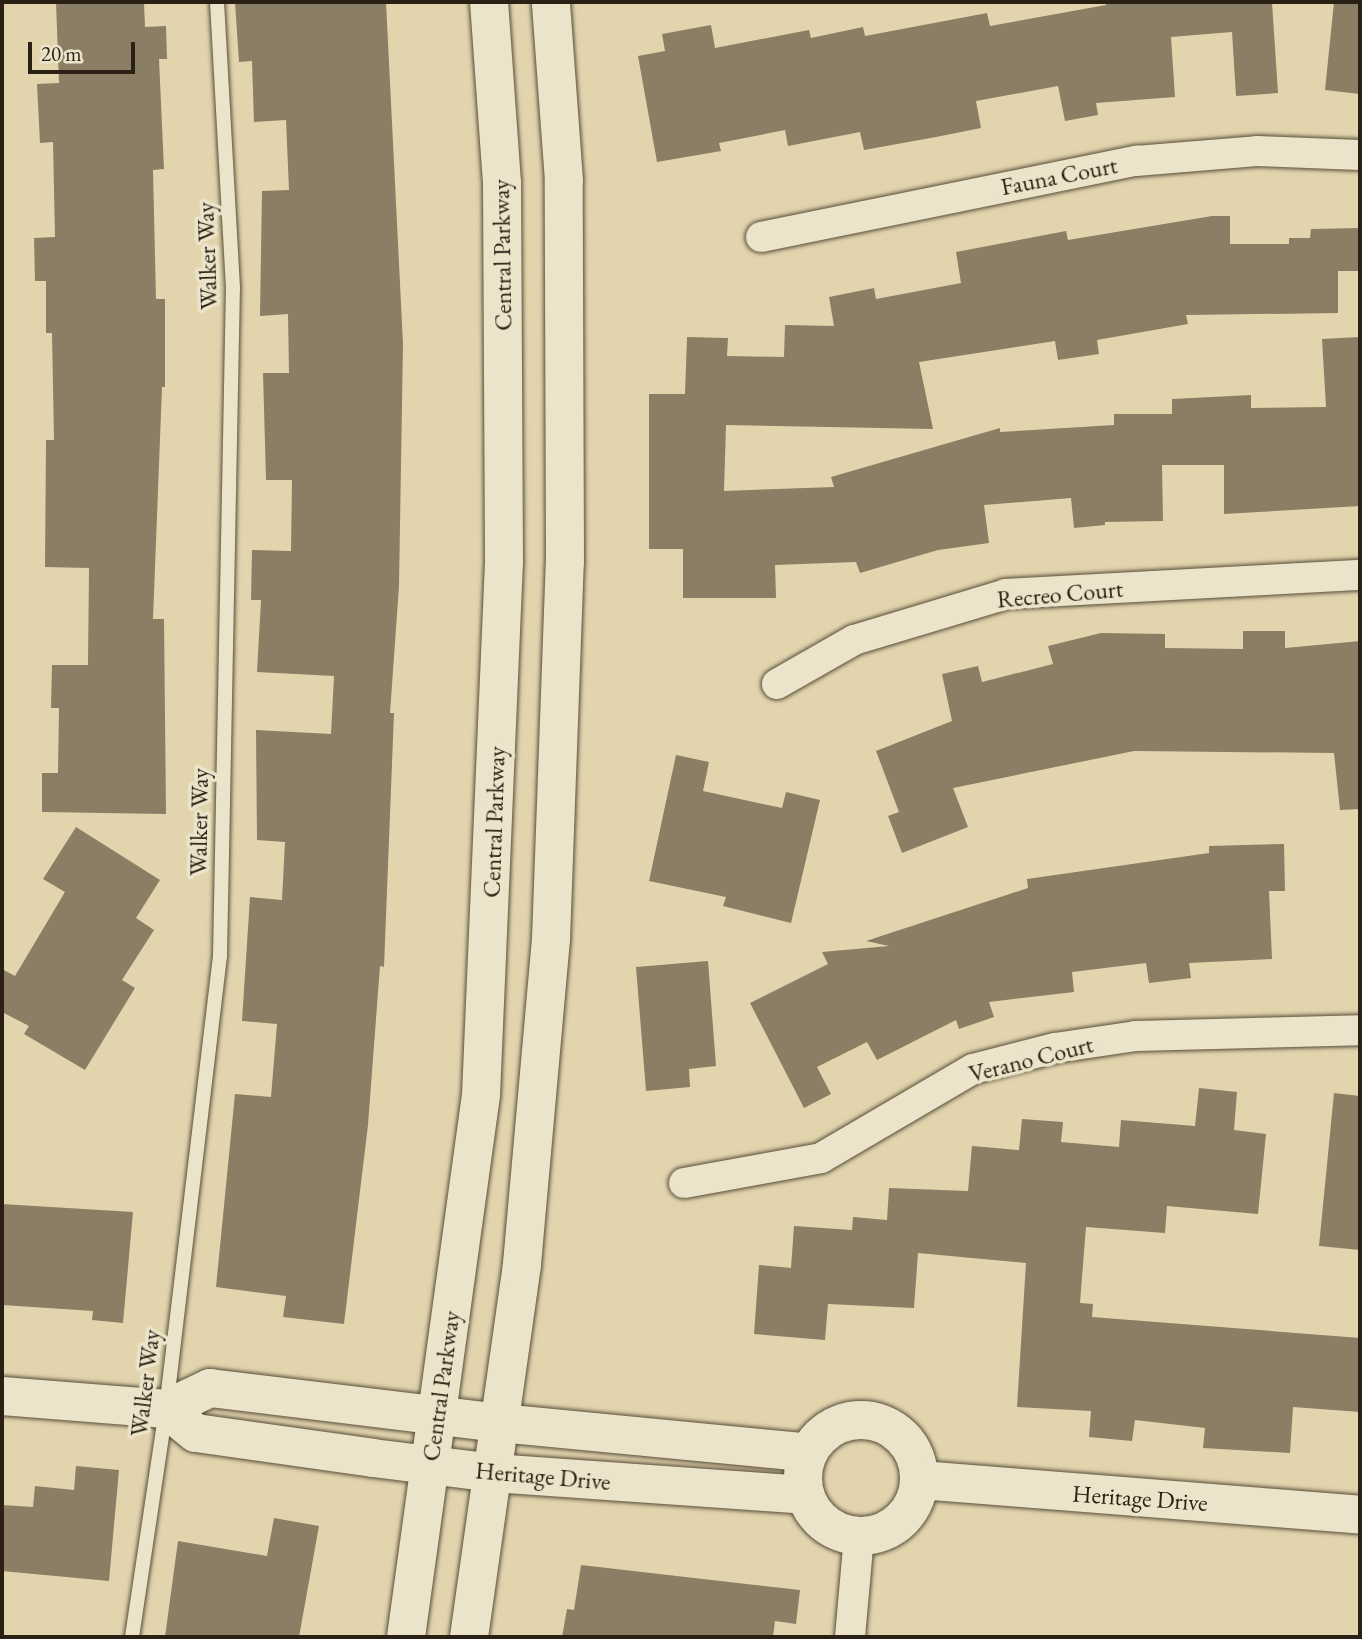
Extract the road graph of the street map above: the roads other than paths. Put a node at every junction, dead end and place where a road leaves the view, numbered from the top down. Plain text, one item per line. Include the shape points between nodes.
1 (217, 2) edge
2 (489, 2) edge
3 (551, 2) edge
4 (1360, 155) edge
5 (761, 237) dead end
6 (1360, 575) edge
7 (777, 684) dead end
8 (1360, 1030) edge
9 (684, 1183) dead end
10 (2, 1396) edge
11 (166, 1409) junction
12 (436, 1415) junction
13 (500, 1423) junction
14 (809, 1452) junction
15 (429, 1465) junction
16 (493, 1473) junction
17 (920, 1480) junction
18 (805, 1496) junction
19 (1360, 1515) edge
20 (859, 1537) junction
21 (132, 1637) edge
22 (406, 1637) edge
23 (469, 1637) edge
24 (850, 1637) edge

1 - 11 lane, Walker Way via 233,288 220,956
2 - 12 main road, Central Parkway via 502,183 504,562 481,1095
3 - 13 main road via 564,181 564,590 551,939 522,1264
4 - 5 street, Fauna Court via 1257,151 1136,161
6 - 7 street, Recreo Court via 1006,594 854,639
8 - 9 street, Verano Court via 1136,1037 1055,1048 973,1069 821,1158
10 - 11 main road
11 - 12 main road, Heritage Drive via 210,1388
11 - 15 main road, Heritage Drive via 195,1433
11 - 21 lane, Walker Way
12 - 13 main road, Heritage Drive
12 - 15 main road, Central Parkway
13 - 14 main road, Heritage Drive
13 - 16 main road
14 - 17 main road via 834,1426 874,1421 893,1428 908,1442
14 - 18 main road via 803,1475
15 - 16 main road, Heritage Drive
15 - 22 main road, Central Parkway
16 - 18 main road, Heritage Drive
16 - 23 main road
17 - 19 main road, Heritage Drive
17 - 20 main road via 912,1506 894,1527
18 - 20 main road via 820,1520
20 - 24 street

